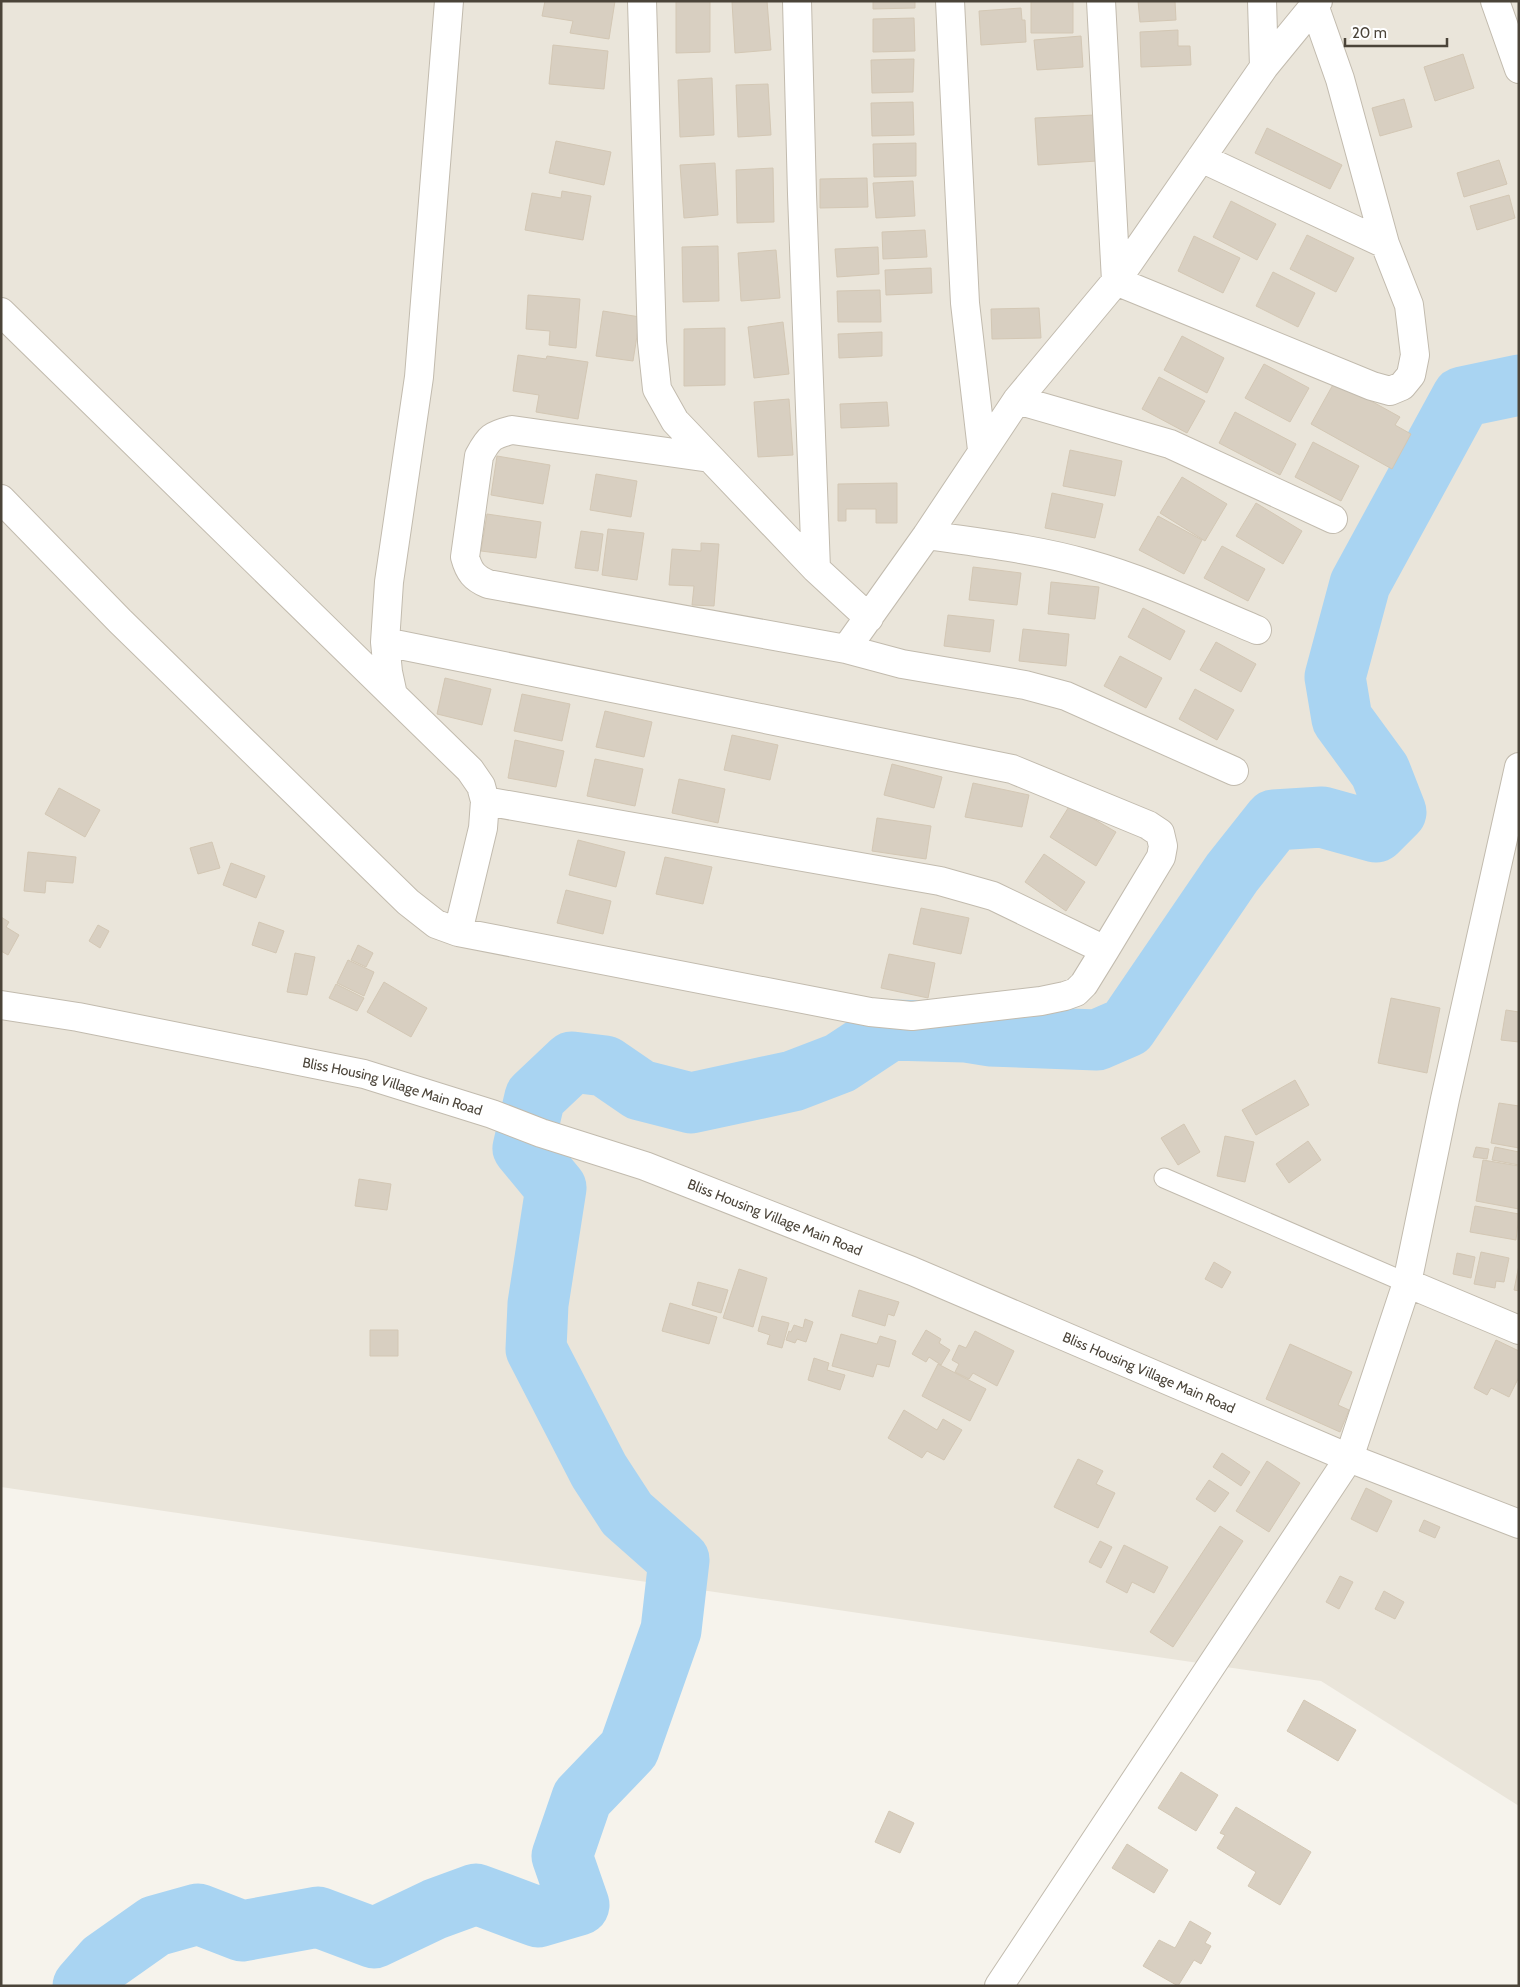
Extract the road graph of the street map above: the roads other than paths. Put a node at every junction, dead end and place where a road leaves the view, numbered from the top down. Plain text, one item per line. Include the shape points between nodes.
1 (449, 1) edge
2 (642, 1) edge
3 (797, 1) edge
4 (950, 1) edge
5 (1101, 1) edge
6 (1262, 1) edge
7 (1495, 1) edge
8 (1316, 3) edge
9 (1264, 67) junction
10 (1519, 69) edge
11 (1201, 158) junction
12 (1385, 244) junction
13 (1116, 281) junction
14 (1, 312) edge
15 (1017, 400) junction
16 (982, 450) junction
17 (710, 458) junction
18 (1, 499) edge
19 (1333, 519) dead end
20 (927, 535) junction
21 (816, 569) junction
22 (869, 618) junction
23 (1258, 630) dead end
24 (385, 642) junction
25 (846, 649) junction
26 (393, 695) junction
27 (1519, 767) edge
28 (1234, 771) dead end
29 (485, 802) junction
30 (458, 932) junction
31 (1106, 950) junction
32 (1, 1006) edge
33 (1164, 1178) dead end
34 (1407, 1283) junction
35 (1519, 1330) edge
36 (1349, 1458) junction
37 (1519, 1524) edge
38 (999, 1986) edge

1 - 24 street via 419,377 389,582
2 - 17 street via 652,342 657,389 675,421
3 - 21 street
4 - 16 street via 965,303
5 - 13 street
6 - 9 street
7 - 10 street
8 - 9 street
8 - 12 street
9 - 11 street
11 - 12 street
11 - 13 street
12 - 13 street via 1409,305 1416,355 1411,375 1402,386 1390,391
13 - 15 street
14 - 26 street
15 - 16 street
15 - 19 street via 1170,444
16 - 20 street
17 - 21 street
17 - 25 street via 512,430 494,435 479,456 465,556 468,568 474,578 488,584
18 - 30 street via 120,621 408,902 436,924
20 - 22 street
20 - 23 street via 1048,554 1087,564 1118,573
21 - 22 street
22 - 25 street
24 - 26 street
24 - 31 street via 1012,770 1148,825 1160,833 1161,857
25 - 28 street via 902,664 1025,685 1066,696
26 - 29 street via 470,770 482,786
27 - 34 street
29 - 30 street via 483,828
29 - 31 street via 940,881 993,896
30 - 31 street via 870,1012 912,1016 1065,996 1084,984
32 - 36 street, Bliss Housing Village Main Road via 78,1017 364,1074 492,1114 645,1166 912,1271
33 - 34 lane
34 - 35 street
34 - 36 street
36 - 37 street, Bliss Housing Village Main Road
36 - 38 street

